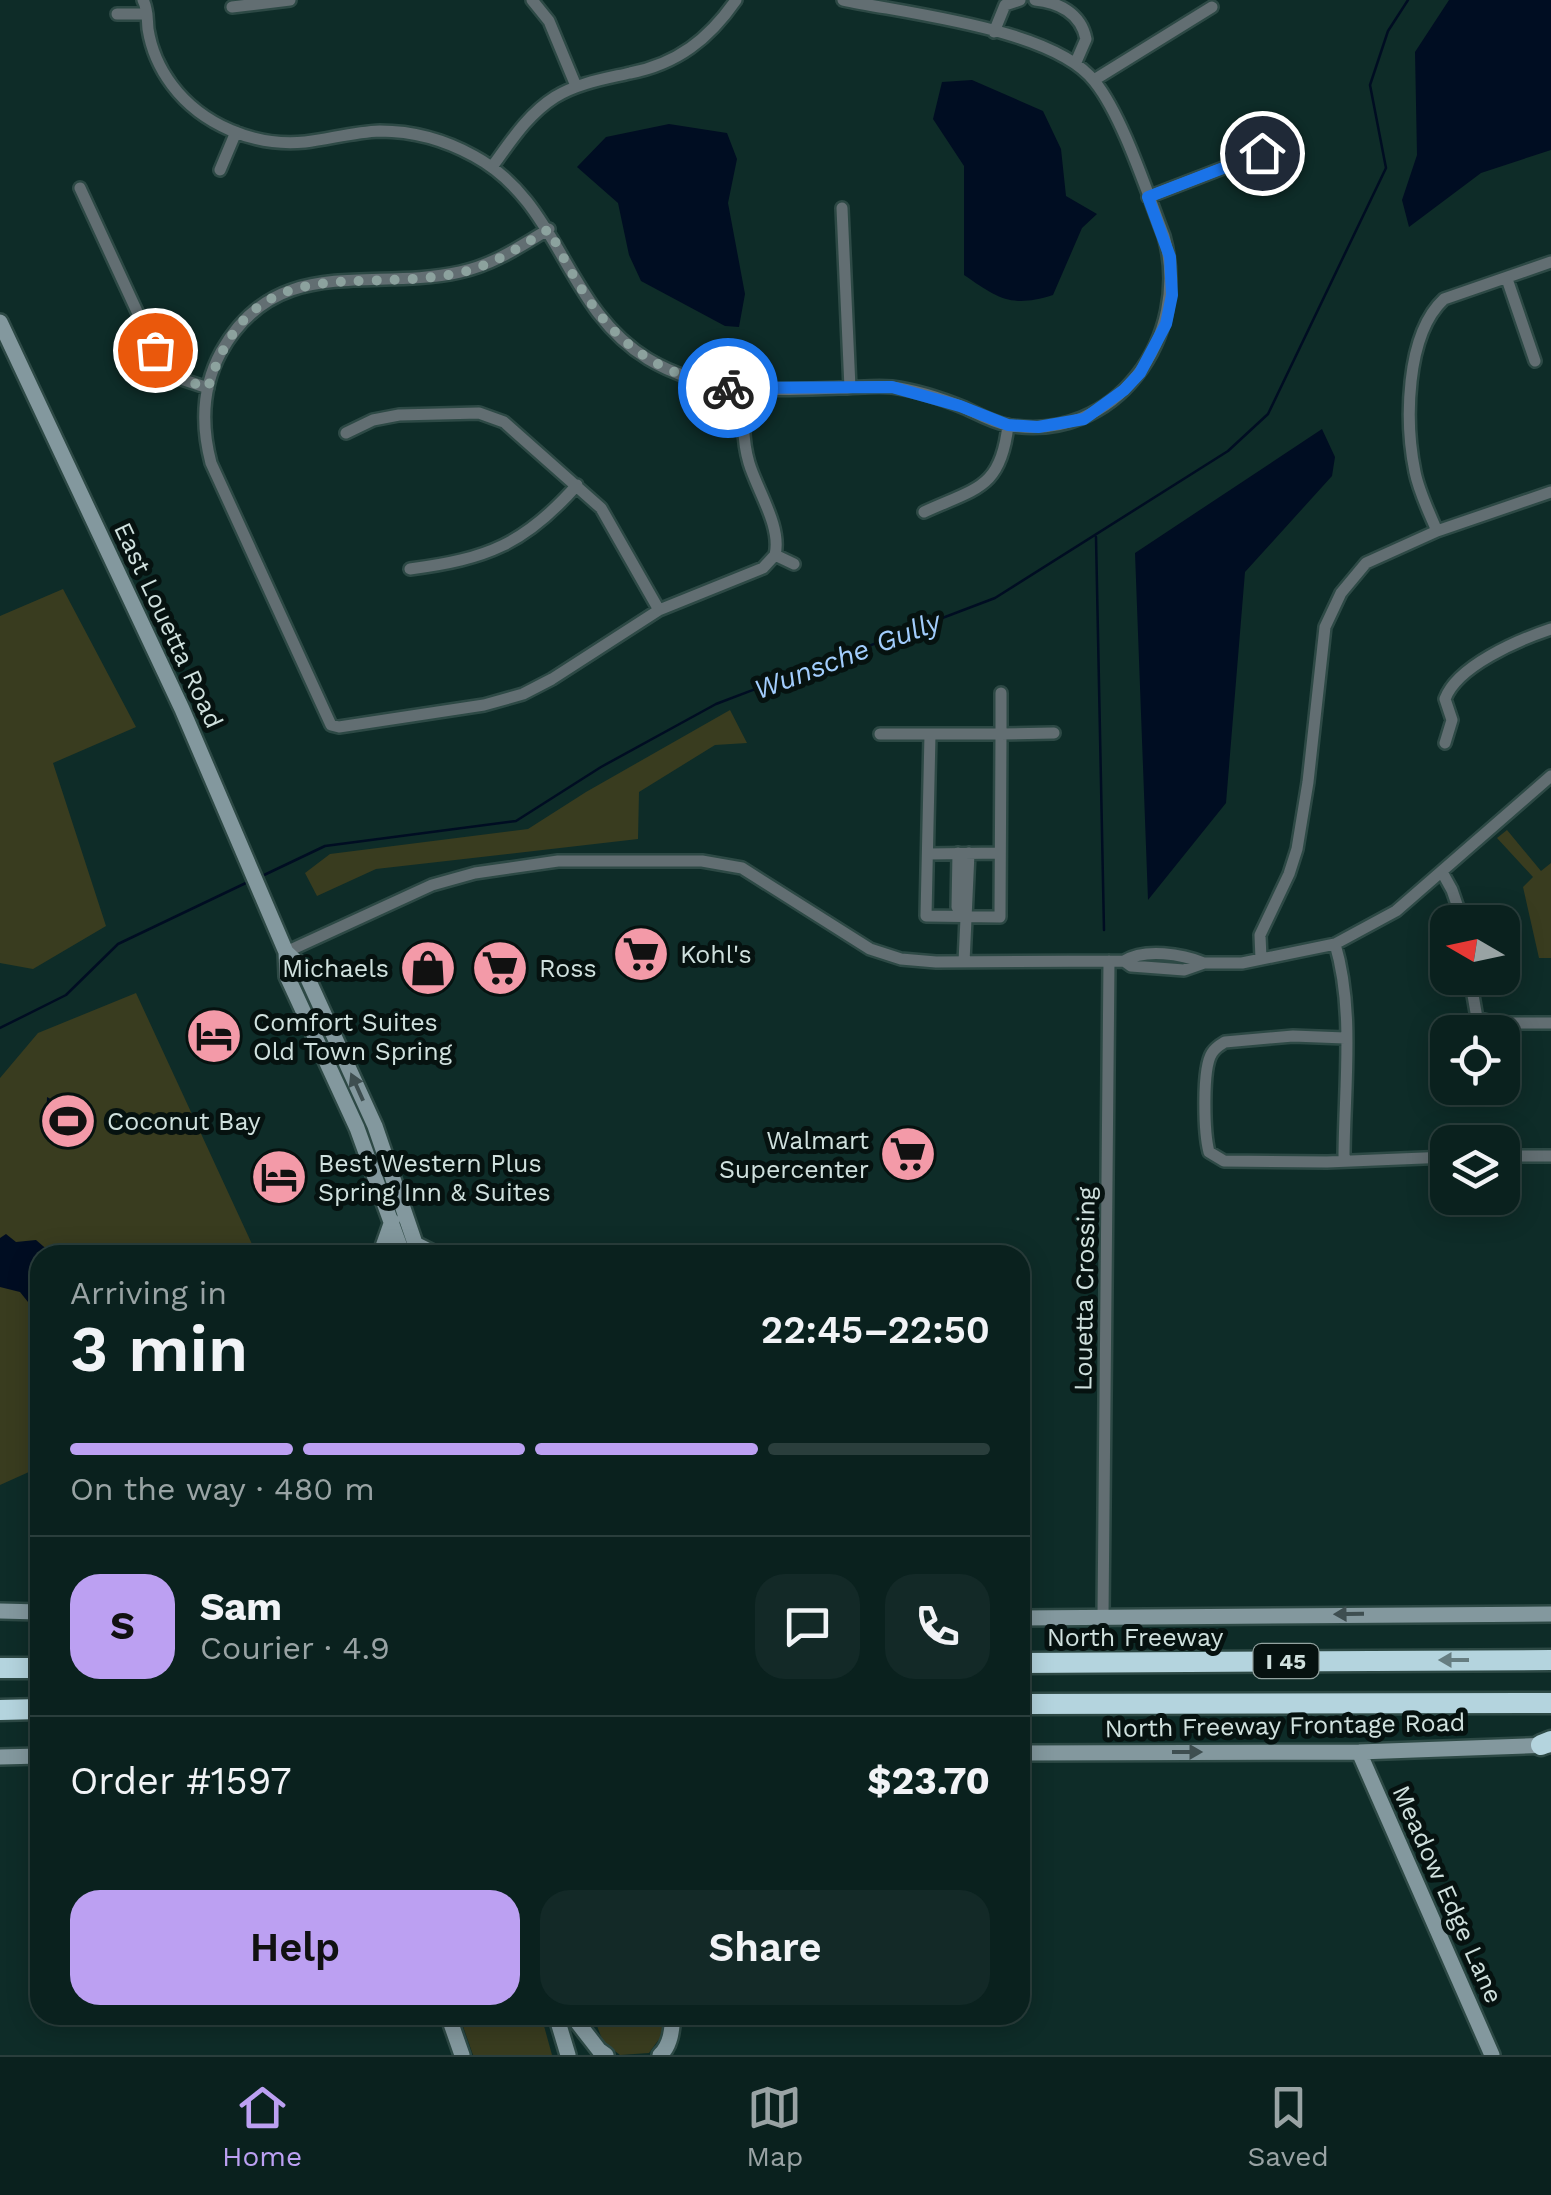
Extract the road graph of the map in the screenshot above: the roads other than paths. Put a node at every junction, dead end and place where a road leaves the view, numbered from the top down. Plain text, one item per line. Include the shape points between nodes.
1 (290, 0) edge
2 (532, 0) edge
3 (736, 0) edge
4 (843, 0) edge
5 (1020, 0) edge
6 (1035, 0) edge
7 (147, 5) edge
8 (232, 6) dead end
9 (1212, 7) dead end
10 (117, 14) dead end
11 (994, 32) junction
12 (1076, 62) junction
13 (1094, 80) junction
14 (576, 86) junction
15 (236, 132) junction
16 (1262, 153) dead end
17 (492, 167) junction
18 (220, 170) dead end
19 (80, 188) dead end
20 (1148, 197) junction
21 (842, 208) dead end
22 (549, 229) junction
23 (1551, 262) edge
24 (1506, 279) junction
25 (0, 322) edge
26 (1535, 361) dead end
27 (208, 388) junction
28 (850, 388) junction
29 (745, 390) junction
30 (1008, 425) junction
31 (346, 433) dead end
32 (577, 485) junction
33 (1551, 492) edge
34 (924, 512) dead end
35 (1436, 531) junction
36 (775, 555) junction
37 (794, 564) dead end
38 (410, 568) dead end
39 (659, 610) junction
40 (1551, 629) edge
41 (1001, 693) dead end
42 (1054, 733) dead end
43 (880, 734) dead end
44 (930, 734) junction
45 (1001, 734) junction
46 (1445, 743) dead end
47 (1551, 776) edge
48 (964, 853) junction
49 (1000, 853) junction
50 (932, 854) junction
51 (1442, 872) junction
52 (1457, 905) edge
53 (965, 917) junction
54 (1334, 944) junction
55 (286, 952) junction
56 (1261, 959) junction
57 (1109, 961) junction
58 (964, 962) junction
59 (1473, 995) edge
60 (1551, 1023) edge
61 (1346, 1038) junction
62 (362, 1142) junction
63 (385, 1154) junction
64 (1520, 1156) edge
65 (1551, 1156) edge
66 (1430, 1157) edge
67 (1344, 1159) junction
68 (392, 1221) junction
69 (384, 1245) edge
70 (408, 1245) edge
71 (410, 1245) edge
72 (0, 1611) edge
73 (30, 1612) edge
74 (1551, 1614) edge
75 (1030, 1618) edge
76 (1103, 1618) junction
77 (1551, 1660) edge
78 (1030, 1663) edge
79 (0, 1668) edge
80 (30, 1668) edge
81 (1551, 1703) edge
82 (1030, 1704) edge
83 (30, 1709) edge
84 (0, 1710) edge
85 (1548, 1744) edge
86 (1359, 1752) junction
87 (1030, 1753) edge
88 (0, 1756) edge
89 (30, 1756) edge
90 (452, 2025) edge
91 (559, 2025) edge
92 (579, 2025) edge
93 (581, 2025) edge
94 (673, 2025) edge
95 (676, 2025) edge
96 (567, 2054) edge
97 (462, 2055) edge
98 (587, 2055) edge
99 (606, 2055) edge
100 (660, 2055) edge
101 (677, 2055) edge
102 (1492, 2055) edge

1 - 8 street
2 - 14 street via 549,21
3 - 14 street via 704,39 676,58
4 - 11 street
5 - 11 street via 1005,5
6 - 12 street via 1060,5 1080,22 1086,39
7 - 10 street
7 - 15 street via 151,42 172,85 212,121
9 - 13 street
11 - 12 street
12 - 13 street
13 - 20 street
14 - 17 street via 534,113
15 - 17 street via 280,142 404,132 452,145
15 - 18 street
16 - 20 street
17 - 22 street
19 - 27 street via 158,356 181,379
20 - 30 street via 1172,276 1166,324 1151,356 1124,390 1084,419
21 - 28 street
22 - 27 street via 493,262 460,272 293,288 235,331
22 - 29 street via 591,306 625,342 674,371
23 - 24 street
24 - 26 street
24 - 35 street via 1444,299 1424,328 1408,428 1415,475
25 - 55 main road, East Louetta Road via 182,709
27 - 39 street via 204,426 211,463 333,726 504,701 552,679
28 - 29 street
28 - 30 street via 892,387
29 - 36 street via 746,452 776,538
30 - 34 street via 997,471
31 - 32 street via 386,416 479,413 504,422
32 - 38 street via 538,526 505,547 465,561
32 - 39 street via 607,516
33 - 35 street
35 - 56 street via 1366,563 1341,592 1325,627 1297,849 1260,935
36 - 37 street
36 - 39 street via 763,568
40 - 46 street via 1458,677 1445,700 1452,720
41 - 45 street
42 - 45 street
43 - 44 street
44 - 45 street
44 - 50 street
45 - 49 street
47 - 51 street
48 - 49 street
48 - 50 street
48 - 53 street
49 - 53 street via 1000,917
50 - 53 street via 926,916
51 - 52 street
51 - 54 street via 1396,911
53 - 58 street
54 - 56 street
54 - 61 street via 1343,971
55 - 58 street via 403,896 475,873 558,860 702,861 742,868 870,948 900,959
55 - 62 main road, East Louetta Road via 287,976
63 -> 55 main road, East Louetta Road via 302,968
56 - 57 street via 1184,970 1165,962
57 - 58 street
57 - 76 street, Louetta Crossing
59 - 60 street via 1477,1018 1484,1021
61 - 67 street
61 - 67 street via 1225,1042 1210,1054 1207,1068 1209,1152 1224,1161
62 - 63 main road
62 - 68 main road, East Louetta Road
63 - 71 main road, East Louetta Road
64 - 65 street
66 - 67 street
68 - 69 main road
68 - 70 main road, East Louetta Road
72 - 73 main road
74 -> 76 main road
75 - 76 main road
77 -> 78 highway, North Freeway / I 45
79 - 80 highway
81 - 82 highway, I 45
83 - 84 highway
85 - 86 main road, North Freeway Frontage Road
87 -> 86 main road, North Freeway Frontage Road
86 - 102 main road, Meadow Edge Lane
88 - 89 main road
90 - 97 main road
91 - 96 main road
92 - 98 main road
93 - 99 main road
94 - 100 main road
95 - 101 main road

